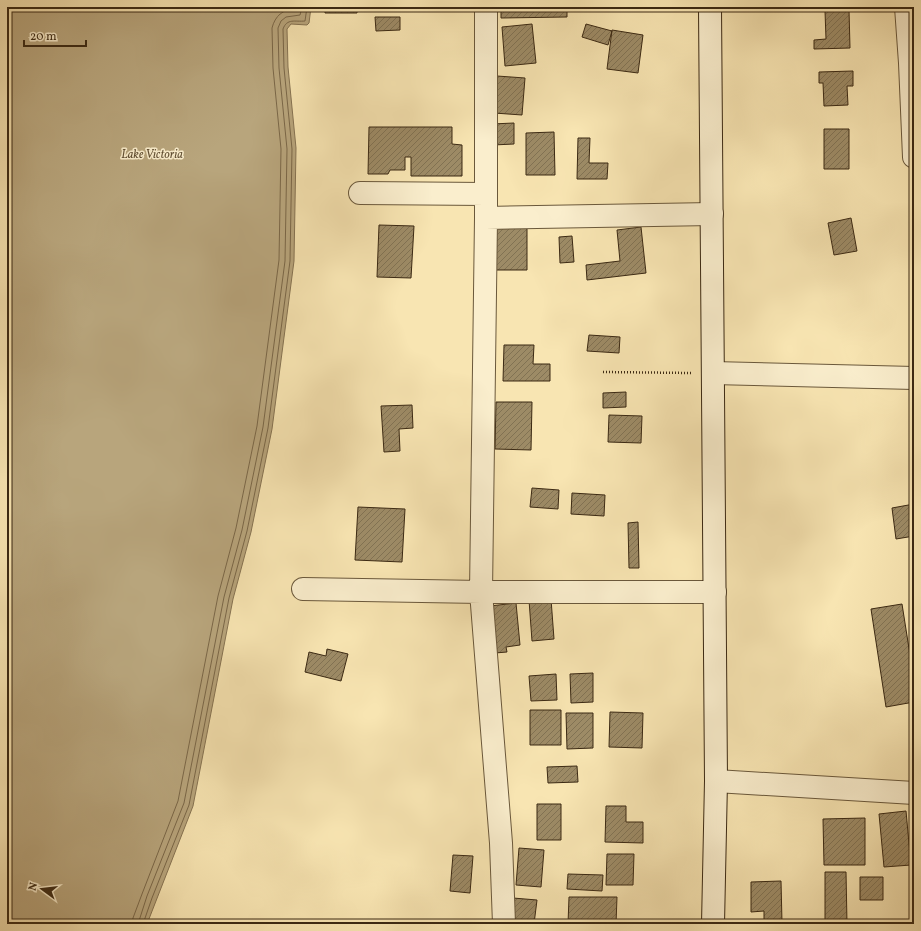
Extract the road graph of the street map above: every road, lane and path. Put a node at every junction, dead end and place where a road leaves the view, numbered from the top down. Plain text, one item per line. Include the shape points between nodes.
1 (486, 7) edge
2 (710, 7) edge
3 (906, 7) edge
4 (914, 158) edge
5 (360, 193) dead end
6 (486, 194) junction
7 (712, 214) junction
8 (486, 218) junction
9 (603, 372) dead end
10 (713, 374) junction
11 (914, 378) edge
12 (303, 589) dead end
13 (481, 592) junction
14 (715, 592) junction
15 (716, 781) junction
16 (914, 793) edge
17 (504, 924) edge
18 (713, 924) edge

1 - 6 street
2 - 7 street
3 - 4 street
5 - 6 street
6 - 8 street
7 - 8 street
7 - 10 street
8 - 13 street
9 - 10 path
10 - 11 street
10 - 14 street
12 - 13 street
13 - 14 street
13 - 17 street via 501,843
14 - 15 street
15 - 16 street
15 - 18 street

